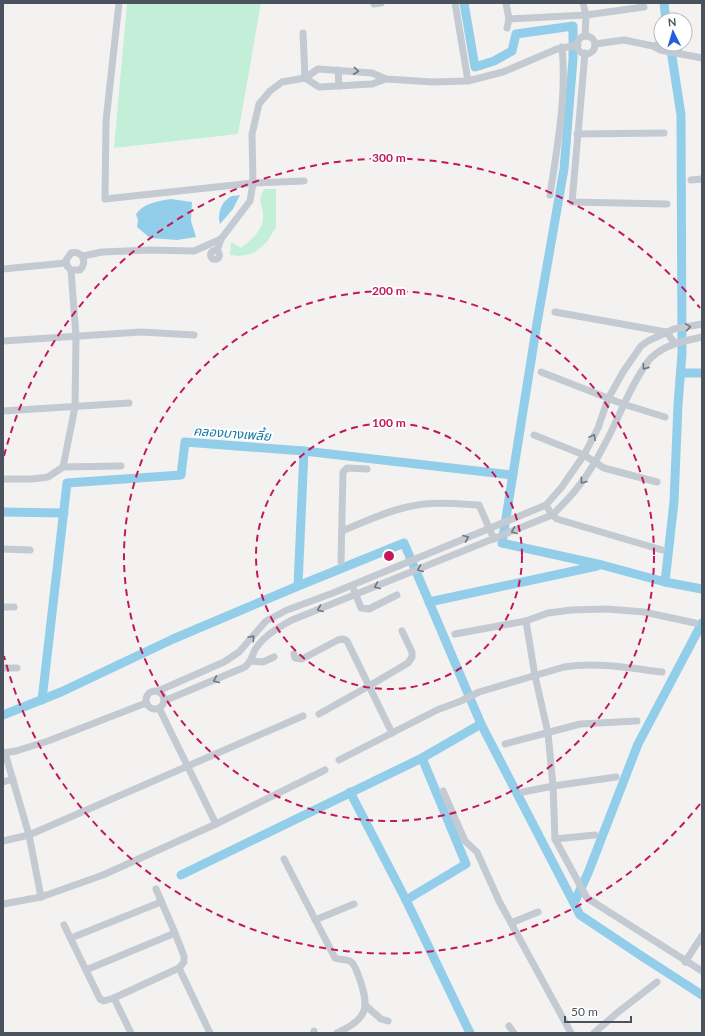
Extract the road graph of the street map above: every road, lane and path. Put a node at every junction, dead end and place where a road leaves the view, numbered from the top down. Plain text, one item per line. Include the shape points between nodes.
1 (119, 3) edge
2 (455, 3) edge
3 (506, 3) edge
4 (583, 3) edge
5 (644, 7) dead end
6 (586, 15) junction
7 (509, 19) junction
8 (507, 28) dead end
9 (303, 33) dead end
10 (585, 36) junction
11 (595, 44) junction
12 (578, 45) junction
13 (653, 46) edge
14 (562, 48) junction
15 (669, 52) edge
16 (680, 53) joint
17 (585, 54) junction
18 (702, 58) edge
19 (338, 70) junction
20 (305, 78) junction
21 (386, 79) junction
22 (468, 81) junction
23 (338, 86) junction
24 (664, 133) dead end
25 (578, 134) junction
26 (702, 179) edge
27 (304, 180) dead end
28 (691, 180) dead end
29 (253, 183) junction
30 (550, 195) dead end
31 (667, 204) dead end
32 (221, 238) junction
33 (194, 251) junction
34 (82, 256) junction
35 (66, 263) junction
36 (3, 269) edge
37 (71, 270) junction
38 (555, 312) dead end
39 (702, 324) edge
40 (666, 332) junction
41 (194, 335) dead end
42 (76, 336) junction
43 (702, 337) edge
44 (3, 341) edge
45 (675, 343) junction
46 (541, 372) dead end
47 (608, 399) junction
48 (128, 403) dead end
49 (623, 404) junction
50 (75, 407) junction
51 (3, 411) edge
52 (664, 417) dead end
53 (534, 435) dead end
54 (584, 455) junction
55 (596, 463) junction
56 (121, 466) dead end
57 (63, 467) junction
58 (367, 469) dead end
59 (3, 479) edge
60 (657, 482) dead end
61 (546, 505) junction
62 (552, 515) junction
63 (489, 529) junction
64 (342, 531) junction
65 (497, 538) junction
66 (3, 549) edge
67 (30, 550) dead end
68 (662, 550) dead end
69 (341, 562) dead end
70 (352, 585) junction
71 (356, 594) junction
72 (397, 595) dead end
73 (14, 606) dead end
74 (3, 607) edge
75 (526, 620) junction
76 (695, 623) dead end
77 (402, 631) dead end
78 (455, 634) dead end
79 (294, 654) dead end
80 (274, 657) dead end
81 (252, 661) junction
82 (3, 668) edge
83 (17, 668) dead end
84 (662, 672) dead end
85 (535, 676) junction
86 (370, 686) junction
87 (158, 691) junction
88 (164, 701) junction
89 (146, 703) junction
90 (159, 708) junction
91 (319, 714) dead end
92 (303, 716) dead end
93 (637, 721) dead end
94 (548, 732) junction
95 (392, 733) junction
96 (505, 744) dead end
97 (4, 753) edge
98 (339, 760) dead end
99 (188, 766) junction
100 (325, 770) dead end
101 (616, 777) dead end
102 (13, 779) junction
103 (3, 782) edge
104 (553, 786) junction
105 (443, 792) dead end
106 (523, 792) dead end
107 (216, 824) junction
108 (29, 835) junction
109 (595, 836) dead end
110 (555, 839) junction
111 (3, 841) edge
112 (284, 858) dead end
113 (156, 889) dead end
114 (41, 897) junction
115 (161, 902) junction
116 (3, 904) edge
117 (354, 904) dead end
118 (538, 912) dead end
119 (316, 920) junction
120 (511, 923) junction
121 (64, 924) dead end
122 (175, 933) junction
123 (702, 936) edge
124 (71, 938) junction
125 (685, 962) junction
126 (178, 968) junction
127 (86, 970) junction
128 (702, 971) edge
129 (657, 982) dead end
130 (114, 998) junction
131 (366, 1006) junction
132 (388, 1021) dead end
133 (509, 1026) dead end
134 (131, 1033) edge
135 (210, 1033) edge
136 (337, 1033) edge
137 (514, 1033) edge
138 (571, 1033) edge
139 (594, 1033) edge

1 - 29 street via 106,121 105,199
2 - 22 street
3 - 7 street
4 - 6 street
5 - 6 street
6 - 7 street
6 - 10 street
7 - 8 street
9 - 20 street
10 - 11 street via 592,39
10 - 12 street via 580,39
11 - 13 street via 624,40
11 - 17 street via 592,51
12 - 14 street
12 - 17 street via 579,50
14 - 22 street via 503,72
14 - 30 street via 564,66 560,125
15 - 16 street
16 - 18 street
17 - 25 street
19 - 20 street via 318,69
19 -> 21 street via 372,73
19 - 23 street
20 - 23 street via 319,87
20 - 29 street via 282,82 259,104 252,134
21 - 22 street
21 - 23 street via 372,84
24 - 25 street
25 - 31 street via 572,202
26 - 28 street
27 - 29 street
29 - 32 street via 250,201
32 - 33 street
32 - 33 street via 217,251 220,255 218,259
33 - 34 street via 150,250
34 - 35 street via 71,253
34 - 37 street via 82,268 77,271
35 - 36 street
35 - 37 street
37 - 42 street
38 - 40 street
40 -> 39 street
40 - 45 street
40 - 47 street via 641,346
41 - 42 street via 141,332
42 - 44 street
42 - 50 street
43 - 45 street
45 -> 49 street via 651,358
46 - 47 street
47 - 49 street
54 -> 47 street via 598,428
48 - 50 street
49 - 52 street
49 - 55 street
50 - 51 street
50 - 57 street
53 - 54 street
54 - 55 street
54 - 61 street
55 - 60 street via 604,468
55 -> 62 street via 570,498
56 - 57 street
57 - 59 street via 48,477
58 - 64 street via 348,468 343,472
61 - 62 street
61 - 63 street
62 -> 65 street
62 - 68 street via 575,525
63 - 64 street via 479,505 444,503 411,506
63 - 65 street
70 -> 63 street
64 - 69 street
65 -> 71 street
66 - 67 street
70 - 71 street
87 -> 70 street via 224,662 239,652 266,621 287,610
71 - 72 street via 361,608 364,609
71 -> 81 street via 292,620 273,631 256,648
73 - 74 street
75 - 76 street via 548,613 607,609 644,612
75 - 78 street
75 - 85 street
77 - 86 street via 412,657 408,663
79 - 86 street via 298,660 302,659 343,639 347,641
80 - 81 street via 263,662
81 -> 88 street via 230,674
82 - 83 street
84 - 85 street via 612,665 590,665 564,667
85 - 94 street
85 - 95 street via 479,692
86 - 91 street
86 - 95 street
87 - 88 street via 163,695
87 - 89 street via 152,690 147,694
88 - 90 street
89 - 90 street via 150,708
89 - 97 street via 48,741
90 - 99 street
92 - 99 street
93 - 94 street via 580,724
94 - 96 street
94 - 104 street
95 - 98 street
97 - 102 street
99 - 107 street
99 - 108 street
100 - 107 street
101 - 104 street
102 - 103 street
102 - 108 street
104 - 106 street
104 - 110 street
105 - 120 street via 465,841 477,852
107 - 114 street via 102,875
108 - 111 street
108 - 114 street
109 - 110 street
110 - 125 street via 587,898
112 - 119 street
113 - 115 street
114 - 116 street
115 - 122 street
115 - 124 street
117 - 119 street
118 - 120 street
119 - 131 street via 335,958 350,962 354,966 365,993
120 - 138 street
121 - 124 street
122 - 126 street via 184,956 184,962
122 - 127 street
123 - 125 street
124 - 127 street
125 - 128 street
126 - 130 street
126 - 135 street
127 - 130 street via 100,999 104,1001
129 - 139 street
130 - 134 street
131 - 132 street via 381,1019
131 - 136 street via 357,1022
133 - 137 street

